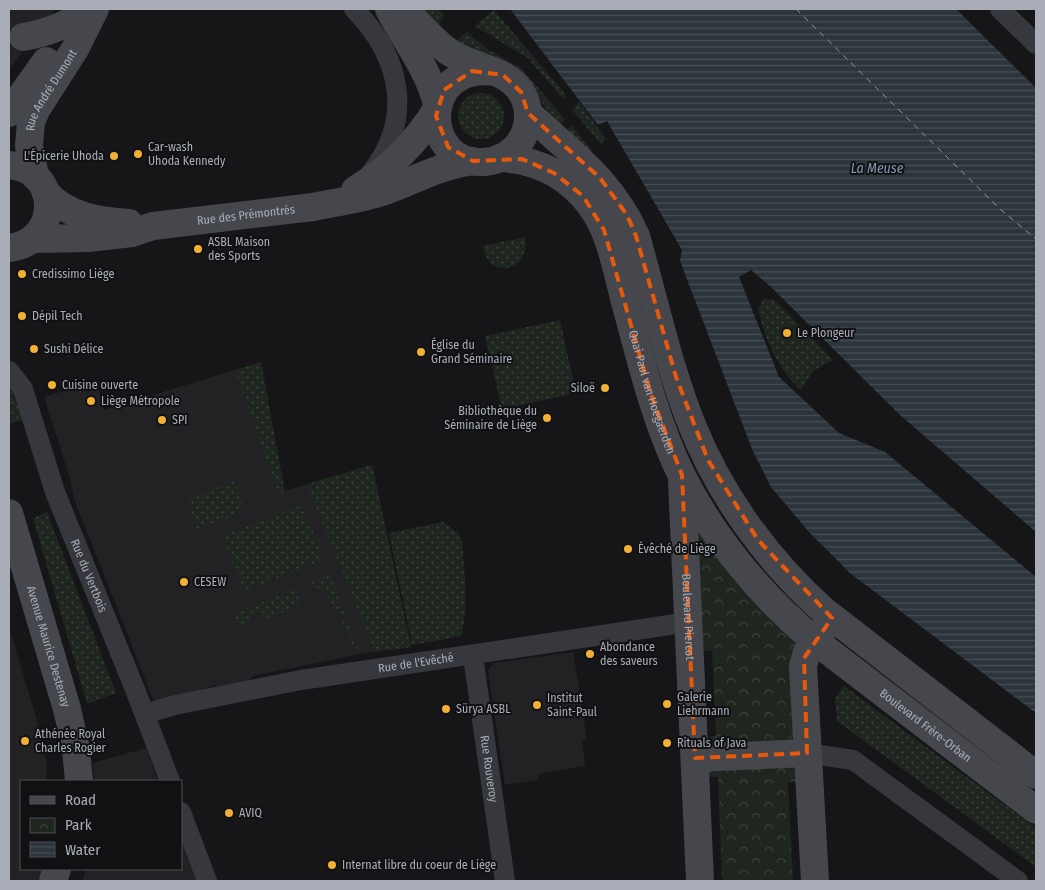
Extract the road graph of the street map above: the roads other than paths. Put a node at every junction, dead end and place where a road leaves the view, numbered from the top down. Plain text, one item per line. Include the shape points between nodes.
1 (95, 9) edge
2 (354, 9) edge
3 (389, 9) edge
4 (401, 9) edge
5 (1000, 9) edge
6 (23, 37) dead end
7 (1036, 44) edge
8 (496, 72) junction
9 (437, 107) junction
10 (9, 113) edge
11 (528, 113) junction
12 (501, 158) junction
13 (473, 161) junction
14 (9, 165) edge
15 (41, 184) junction
16 (349, 194) junction
17 (153, 226) junction
18 (21, 244) edge
19 (9, 372) edge
20 (682, 475) junction
21 (9, 513) edge
22 (9, 550) edge
23 (832, 618) junction
24 (689, 622) junction
25 (815, 641) junction
26 (473, 656) junction
27 (145, 714) junction
28 (807, 753) junction
29 (695, 758) junction
30 (1036, 774) edge
31 (66, 780) edge
32 (79, 780) edge
33 (170, 780) edge
34 (1036, 810) edge
35 (182, 815) edge
36 (207, 881) edge
37 (505, 881) edge
38 (700, 881) edge
39 (815, 881) edge
40 (1018, 881) edge

1 - 6 street via 62,27
1 - 10 street, Rue André Dumont via 63,40
1 - 15 street, Rue André Dumont via 31,122 30,146
2 - 16 street via 367,22 386,52 398,98 391,140 376,167
3 - 9 street via 428,74
4 - 8 street via 446,50
5 - 7 street
8 - 9 street via 477,71 459,76 444,90
8 - 11 street via 516,85 525,99
9 - 13 street via 440,135 448,147
9 - 16 street, Rue des Prémontrés via 420,136 405,153
11 - 12 street via 524,136 512,152
11 - 23 street via 594,172 627,215 636,236 676,377 708,460 758,540 799,587
12 - 13 street, Quai Paul van Hoegaerden via 490,162
12 - 20 street, Quai Paul van Hoegaerden via 530,161 566,180 583,196 600,221 610,246 655,410
13 - 16 street, Rue des Prémontrés via 432,170 362,198
14 - 15 street via 24,168
15 - 17 street, Rue des Prémontrés via 72,212 87,218
15 - 18 street, Rue André Dumont via 48,205 47,217 42,228
16 - 17 street, Rue des Prémontrés via 296,210
17 - 18 street, Rue des Prémontrés via 132,233
19 - 27 street, Rue du Vertbois via 23,389 55,492
20 - 24 street, Boulevard Piercot
20 - 25 street, Quai Paul van Hoegaerden via 740,564 785,614
21 - 32 street, Avenue Maurice Destenay via 68,716
22 - 31 street, Avenue Maurice Destenay via 56,712
23 - 25 street
23 - 30 street
24 - 26 street, Rue de l'Evêché
24 - 29 street, Boulevard Piercot
25 - 28 street via 804,658 803,666
25 - 34 street, Boulevard Frère-Orban
26 - 27 street, Rue de l'Evêché via 301,680
26 - 37 street, Rue Rouveroy
27 - 33 street, Rue du Vertbois
28 - 29 street
28 - 39 street
28 - 40 street via 853,760
29 - 38 street, Boulevard Piercot
35 - 36 street

